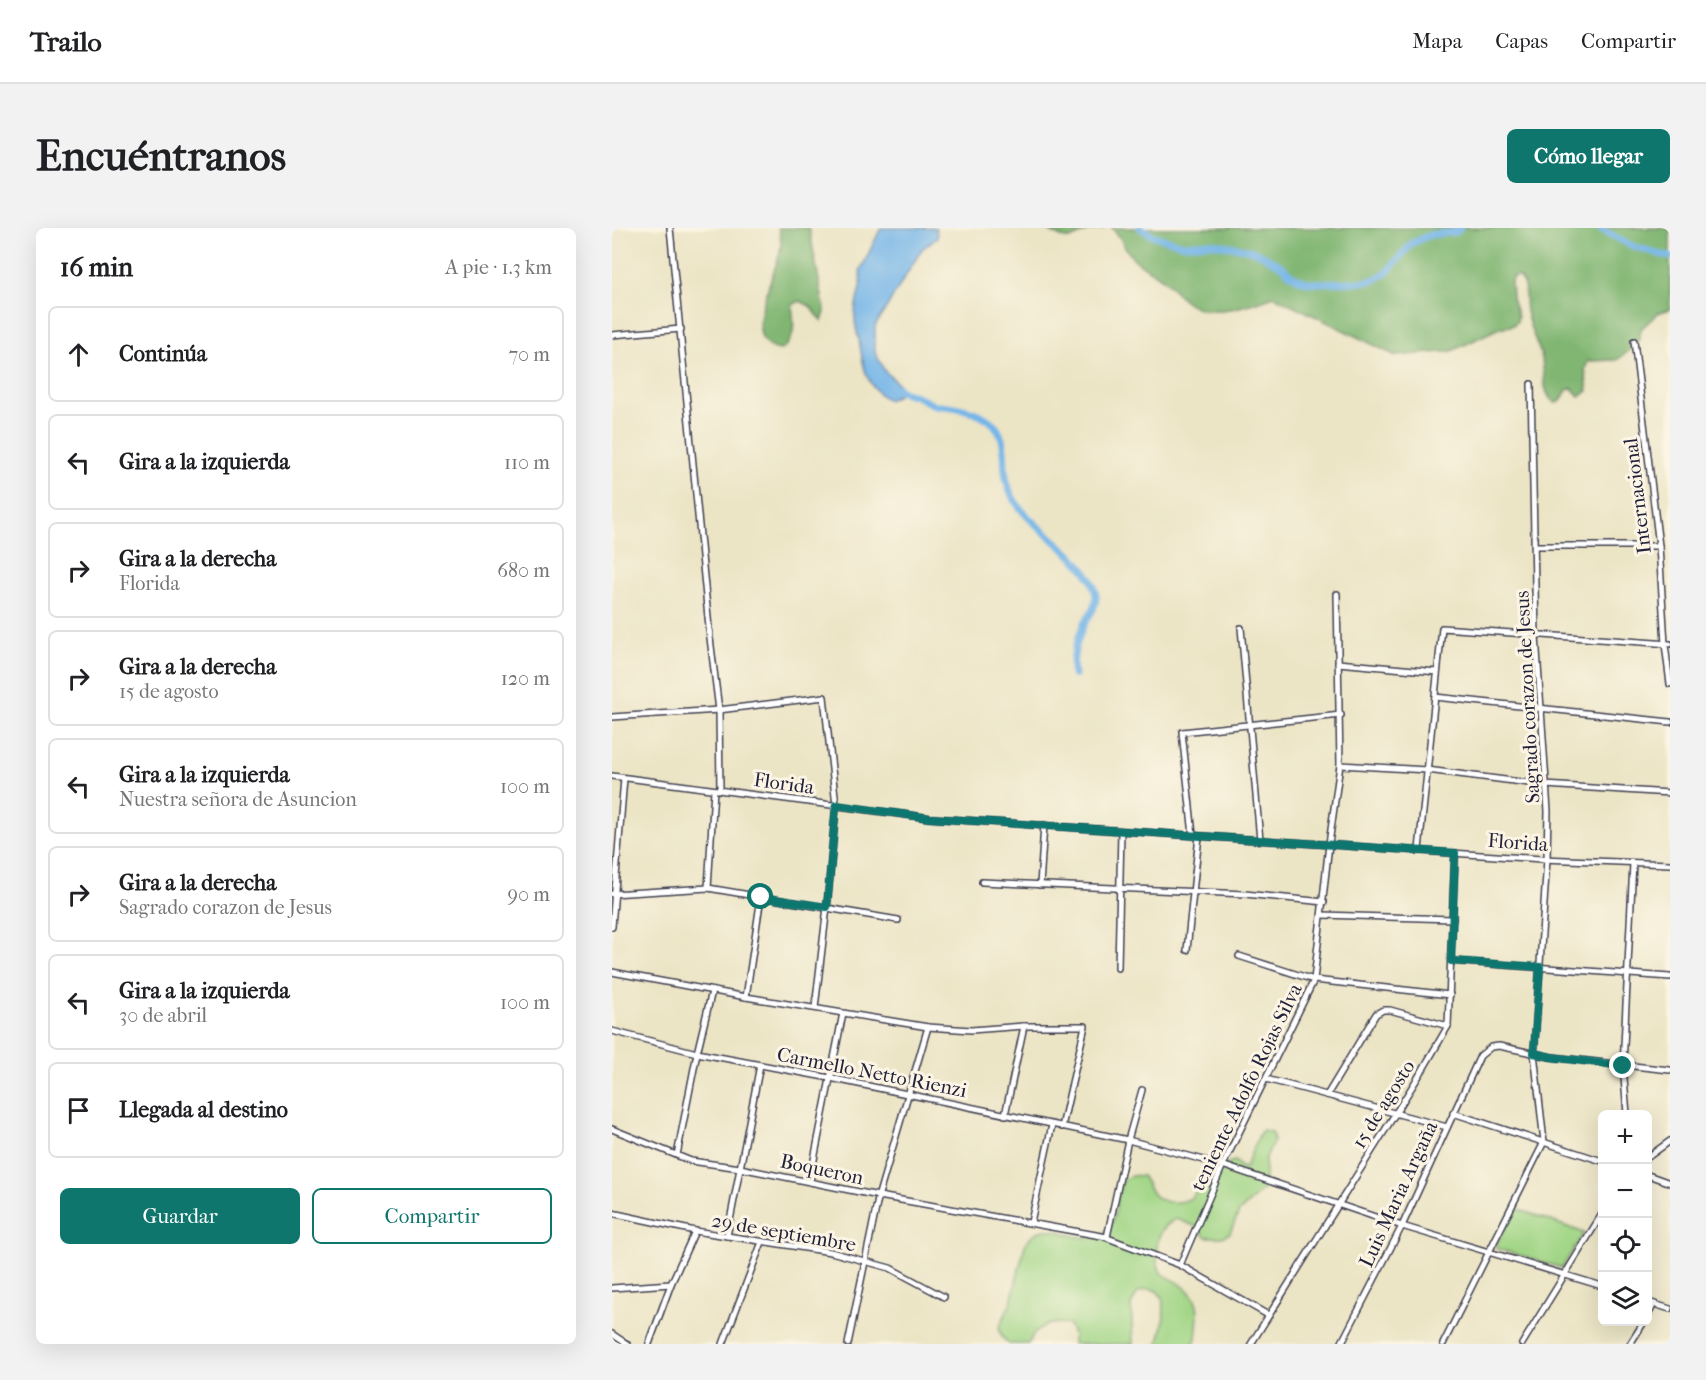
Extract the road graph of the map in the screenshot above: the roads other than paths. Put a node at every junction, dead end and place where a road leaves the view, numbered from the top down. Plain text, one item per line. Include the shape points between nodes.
1 (670, 228) edge
2 (681, 329) junction
3 (612, 335) edge
4 (1634, 341) dead end
5 (1531, 384) dead end
6 (1536, 546) junction
7 (1659, 546) junction
8 (1337, 594) dead end
9 (1241, 628) dead end
10 (1536, 636) junction
11 (1667, 644) edge
12 (1338, 663) junction
13 (1437, 672) junction
14 (1670, 684) edge
15 (1434, 697) junction
16 (1540, 709) junction
17 (720, 710) junction
18 (1341, 715) junction
19 (612, 717) edge
20 (1670, 722) edge
21 (1251, 726) junction
22 (1340, 765) junction
23 (1427, 770) junction
24 (612, 776) edge
25 (624, 778) junction
26 (1545, 785) junction
27 (717, 790) junction
28 (1670, 793) edge
29 (836, 805) junction
30 (1044, 825) junction
31 (1121, 831) junction
32 (1196, 836) junction
33 (1260, 840) junction
34 (1329, 844) junction
35 (1419, 850) junction
36 (1455, 853) junction
37 (1547, 859) junction
38 (1633, 863) junction
39 (1670, 864) edge
40 (982, 882) dead end
41 (1040, 885) junction
42 (708, 888) junction
43 (1120, 889) junction
44 (1193, 892) junction
45 (614, 894) edge
46 (761, 897) junction
47 (1324, 902) junction
48 (827, 907) junction
49 (1323, 915) junction
50 (898, 920) dead end
51 (1453, 920) junction
52 (612, 927) edge
53 (1187, 951) dead end
54 (1239, 956) dead end
55 (1451, 961) junction
56 (1540, 967) junction
57 (1118, 968) dead end
58 (612, 972) edge
59 (1628, 974) junction
60 (1670, 977) edge
61 (1314, 980) junction
62 (712, 991) junction
63 (1450, 995) junction
64 (746, 997) junction
65 (815, 1008) junction
66 (843, 1013) junction
67 (1024, 1026) junction
68 (1448, 1026) junction
69 (928, 1027) junction
70 (612, 1031) edge
71 (697, 1053) junction
72 (1534, 1053) junction
73 (760, 1065) junction
74 (1623, 1066) junction
75 (1670, 1070) edge
76 (831, 1078) junction
77 (1266, 1079) junction
78 (1142, 1090) dead end
79 (909, 1095) junction
80 (1327, 1095) junction
81 (1627, 1110) edge
82 (1395, 1113) junction
83 (1453, 1113) junction
84 (1005, 1115) junction
85 (1052, 1125) junction
86 (1062, 1127) junction
87 (1447, 1127) junction
88 (612, 1129) edge
89 (1128, 1140) junction
90 (1670, 1141) edge
91 (1544, 1142) junction
92 (1652, 1154) edge
93 (677, 1155) junction
94 (1598, 1160) edge
95 (1223, 1165) junction
96 (740, 1168) junction
97 (1652, 1177) edge
98 (810, 1180) junction
99 (1670, 1183) edge
100 (879, 1196) junction
101 (1338, 1204) junction
102 (612, 1213) edge
103 (1600, 1218) edge
104 (1031, 1222) junction
105 (1402, 1226) junction
106 (695, 1231) junction
107 (727, 1236) junction
108 (1105, 1237) junction
109 (762, 1242) junction
110 (1490, 1252) junction
111 (865, 1262) junction
112 (1180, 1265) junction
113 (1565, 1274) junction
114 (671, 1284) junction
115 (1598, 1286) edge
116 (612, 1288) edge
117 (944, 1297) dead end
118 (1652, 1303) edge
119 (1670, 1309) edge
120 (1268, 1315) junction
121 (1641, 1326) edge
122 (612, 1334) edge
123 (627, 1344) edge
124 (649, 1344) edge
125 (723, 1344) edge
126 (848, 1344) edge
127 (1251, 1344) edge
128 (1341, 1344) edge
129 (1443, 1344) edge
130 (1521, 1344) edge
131 (1630, 1344) edge

1 - 2 street
2 - 3 street
2 - 17 street
4 - 7 street, Internacional
5 - 6 street, Sagrado corazon de Jesus
6 - 7 street
6 - 10 street, Sagrado corazon de Jesus
7 - 11 street, Internacional
8 - 12 street, teniente Adolfo Rojas Silva
9 - 21 street
10 - 11 street
10 - 13 street via 1442,628
10 - 16 street, Sagrado corazon de Jesus
11 - 14 street, Internacional
12 - 13 street
12 - 18 street, teniente Adolfo Rojas Silva
13 - 15 street
15 - 16 street
15 - 23 street
16 - 20 street
16 - 26 street, Sagrado corazon de Jesus
17 - 19 street
17 - 27 street
17 - 29 street via 824,697
18 - 21 street
18 - 22 street, teniente Adolfo Rojas Silva
21 - 32 street via 1182,732
21 - 33 street
22 - 23 street
22 - 34 street, teniente Adolfo Rojas Silva
23 - 26 street
23 - 35 street
24 - 25 street, Florida
25 - 27 street, Florida
25 - 45 street
26 - 28 street
26 - 37 street, Sagrado corazon de Jesus
27 - 29 street, Florida
27 - 42 street
29 - 30 street, Florida via 930,818
29 - 48 street
30 - 31 street, Florida
30 - 41 street
31 - 32 street, Florida
31 - 43 street
32 - 33 street, Florida
32 - 44 street
33 - 34 street, Florida
34 - 35 street, Florida
34 - 47 street, teniente Adolfo Rojas Silva
35 - 36 street, Florida
36 - 37 street, Florida
36 - 51 street, 15 de agosto
37 - 38 street, Florida
37 - 56 street, Sagrado corazon de Jesus
38 - 39 street, Florida
38 - 59 street
40 - 41 street
41 - 43 street
42 - 45 street
42 - 46 street
43 - 44 street
43 - 57 street
44 - 47 street
44 - 53 street
45 - 52 street
46 - 48 street
46 - 64 street
47 - 49 street, teniente Adolfo Rojas Silva
48 - 50 street
48 - 65 street
49 - 51 street
49 - 61 street, teniente Adolfo Rojas Silva
51 - 55 street, 15 de agosto
54 - 61 street
55 - 56 street
55 - 63 street, 15 de agosto
56 - 59 street
56 - 72 street, Sagrado corazon de Jesus
58 - 62 street
59 - 60 street
59 - 74 street
61 - 63 street
61 - 77 street, teniente Adolfo Rojas Silva
62 - 64 street
62 - 71 street
63 - 68 street, 15 de agosto
64 - 65 street
65 - 66 street
66 - 69 street
66 - 76 street
67 - 69 street via 971,1030
67 - 84 street
67 - 86 street via 1085,1026
68 - 80 street via 1383,1010 1376,1014
68 - 82 street, 15 de agosto
69 - 79 street
70 - 71 street, Carmello Netto Rienzi
71 - 73 street, Carmello Netto Rienzi
71 - 93 street
72 - 74 street
72 - 83 street, Luis Maria Argaña via 1491,1047 1480,1056
72 - 91 street, Sagrado corazon de Jesus
73 - 76 street, Carmello Netto Rienzi
73 - 96 street
74 - 75 street
74 - 81 street
76 - 79 street, Carmello Netto Rienzi
76 - 98 street
77 - 80 street
77 - 95 street, teniente Adolfo Rojas Silva
78 - 89 street
79 - 84 street, Carmello Netto Rienzi
79 - 100 street
80 - 82 street
82 - 87 street
82 - 101 street, 15 de agosto
83 - 87 street, Luis Maria Argaña
83 - 91 street
84 - 85 street, Carmello Netto Rienzi
85 - 86 street, Carmello Netto Rienzi
85 - 104 street
86 - 89 street, Carmello Netto Rienzi
87 - 105 street, Luis Maria Argaña
88 - 93 street, Boqueron
89 - 95 street, Carmello Netto Rienzi
89 - 108 street
90 - 92 street
91 - 94 street
91 - 110 street
93 - 96 street, Boqueron via 691,1161
95 - 101 street, Carmello Netto Rienzi
95 - 112 street, teniente Adolfo Rojas Silva
96 - 98 street, Boqueron
96 - 107 street
97 - 99 street
98 - 100 street, Boqueron
100 - 104 street, Boqueron
100 - 111 street
101 - 105 street, Carmello Netto Rienzi
101 - 120 street, 15 de agosto
102 - 106 street, 29 de septiembre
103 - 113 street
104 - 108 street, Boqueron
105 - 110 street, Carmello Netto Rienzi
105 - 128 street, Luis Maria Argaña
106 - 107 street, 29 de septiembre
106 - 114 street
107 - 109 street, 29 de septiembre
108 - 112 street, Boqueron
109 - 111 street, 29 de septiembre via 831,1252
109 - 125 street
110 - 113 street, Carmello Netto Rienzi
110 - 129 street
111 - 117 street, 29 de septiembre via 890,1268
111 - 126 street
112 - 120 street, Boqueron
113 - 115 street, Carmello Netto Rienzi
113 - 130 street
114 - 116 street
114 - 124 street
118 - 119 street
120 - 127 street, 15 de agosto
121 - 131 street
122 - 123 street

